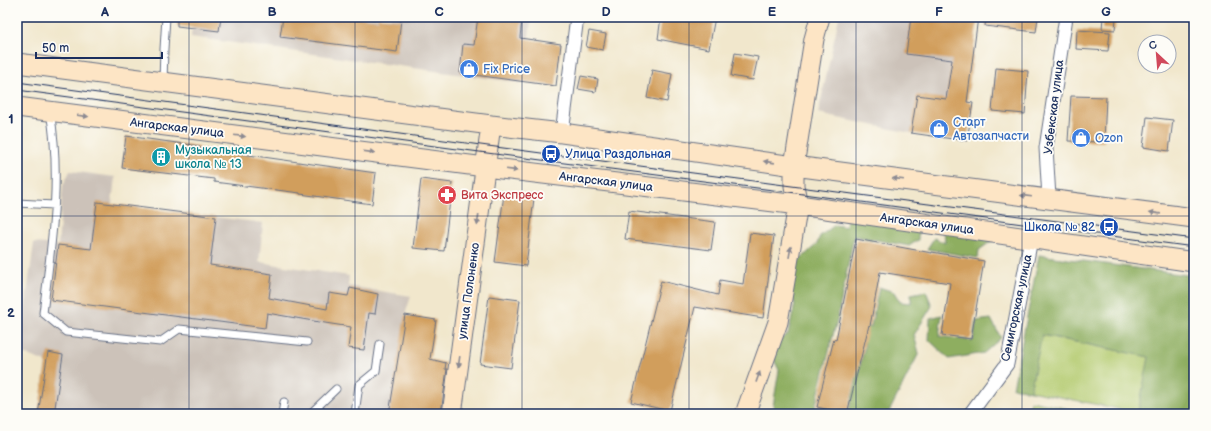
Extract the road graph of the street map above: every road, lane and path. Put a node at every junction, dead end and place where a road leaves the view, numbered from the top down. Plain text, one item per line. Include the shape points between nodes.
1 (166, 17) edge
2 (577, 17) edge
3 (820, 17) edge
4 (1066, 17) edge
5 (17, 63) edge
6 (163, 82) junction
7 (17, 107) edge
8 (50, 112) junction
9 (491, 125) junction
10 (562, 133) junction
11 (794, 166) junction
12 (485, 167) junction
13 (1048, 198) junction
14 (17, 203) edge
15 (54, 205) junction
16 (798, 205) junction
17 (1194, 218) edge
18 (1031, 239) junction
19 (1194, 262) edge
20 (307, 342) dead end
21 (380, 344) dead end
22 (336, 390) dead end
23 (284, 402) dead end
24 (282, 414) edge
25 (312, 414) edge
26 (355, 414) edge
27 (452, 414) edge
28 (745, 414) edge
29 (970, 414) edge

1 - 6 lane
2 - 10 street
3 - 11 main road via 814,39
4 - 13 street, Узбекская улица via 1046,148
5 - 6 main road
6 - 9 main road
7 - 8 main road, Ангарская улица
8 -> 12 main road, Ангарская улица
8 - 15 lane via 54,133
9 - 10 main road
9 - 12 main road, улица Полоненко
11 -> 10 main road
13 -> 11 main road
11 - 16 main road via 794,186
12 -> 16 main road, Ангарская улица
12 -> 27 main road, улица Полоненко
17 -> 13 main road
14 - 15 lane
15 - 20 lane via 43,314 66,332 160,342 179,329
16 - 18 main road, Ангарская улица
28 -> 16 main road via 778,322
18 - 19 main road, Ангарская улица
18 - 29 street, Семигорская улица via 1007,364
21 - 26 lane via 376,370 359,385
22 - 25 lane
23 - 24 lane

